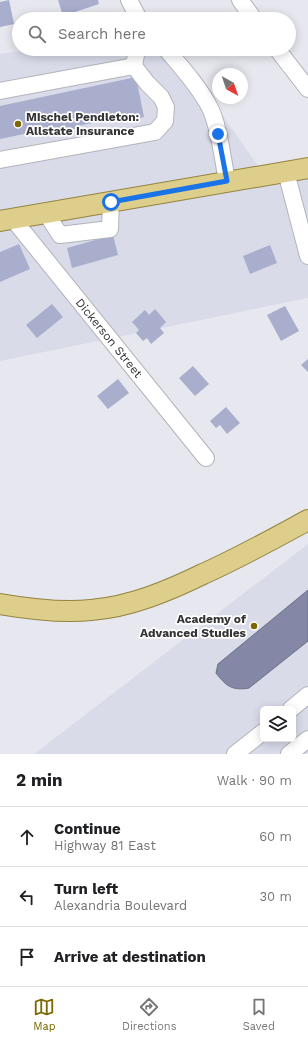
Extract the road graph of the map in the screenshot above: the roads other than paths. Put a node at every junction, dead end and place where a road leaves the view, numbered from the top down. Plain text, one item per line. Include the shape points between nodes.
1 (129, 0) edge
2 (240, 0) edge
3 (135, 12) edge
4 (249, 12) edge
5 (136, 56) edge
6 (172, 56) edge
7 (282, 56) edge
8 (134, 66) junction
9 (308, 89) edge
10 (0, 91) edge
11 (0, 160) edge
12 (308, 168) edge
13 (286, 172) junction
14 (227, 181) junction
15 (111, 202) junction
16 (46, 213) junction
17 (303, 215) edge
18 (6, 220) edge
19 (308, 256) edge
20 (206, 458) dead end
21 (308, 520) edge
22 (0, 604) edge
23 (308, 695) edge
24 (295, 706) edge
25 (260, 734) edge
26 (308, 738) edge
27 (235, 754) edge
28 (289, 754) edge

1 - 3 street
2 - 4 street
5 - 8 street
6 - 14 street via 210,107 216,124
7 - 9 street
8 - 10 street
8 - 11 street via 166,107 165,120 154,132
12 - 13 main road
13 - 14 main road
13 - 17 street
14 - 15 main road
15 - 16 main road
15 - 16 street via 110,229 60,235
16 - 18 main road
17 - 19 street
18 - 20 street, Dickerson Street
21 - 22 main road via 180,585 117,607 90,611
23 - 24 street
25 - 27 street
26 - 28 street

